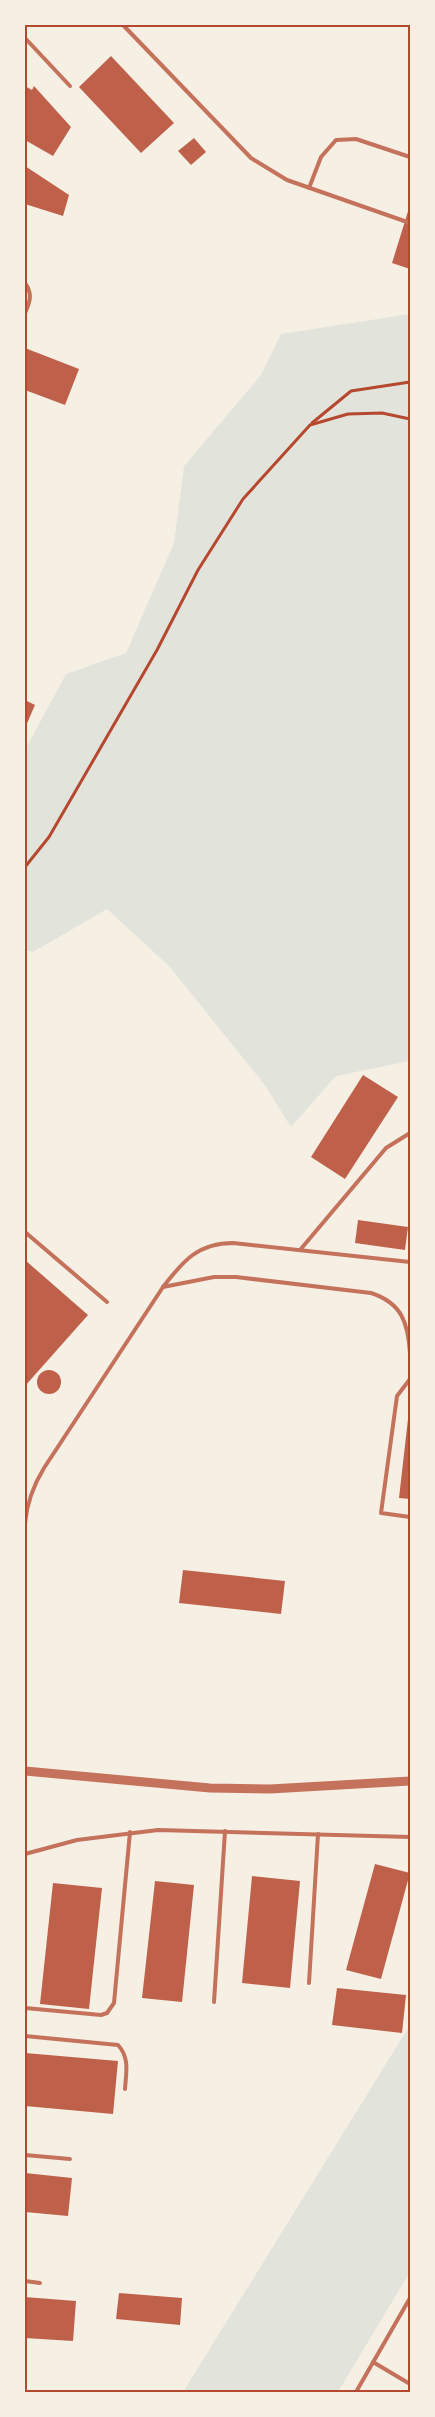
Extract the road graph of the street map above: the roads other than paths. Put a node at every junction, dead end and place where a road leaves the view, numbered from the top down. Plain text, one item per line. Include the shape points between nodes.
1 (123, 25) edge
2 (25, 38) edge
3 (70, 86) dead end
4 (410, 157) edge
5 (309, 188) junction
6 (410, 223) edge
7 (25, 283) edge
8 (25, 314) edge
9 (410, 1133) edge
10 (25, 1232) edge
11 (300, 1250) junction
12 (410, 1262) edge
13 (163, 1286) junction
14 (107, 1302) dead end
15 (410, 1353) edge
16 (410, 1379) edge
17 (410, 1516) edge
18 (25, 1523) edge
19 (25, 1770) edge
20 (410, 1780) edge
21 (130, 1832) junction
22 (225, 1832) junction
23 (318, 1834) junction
24 (410, 1836) edge
25 (25, 1854) edge
26 (309, 1983) dead end
27 (214, 2002) dead end
28 (25, 2008) edge
29 (25, 2036) edge
30 (125, 2090) dead end
31 (25, 2155) edge
32 (70, 2159) dead end
33 (25, 2281) edge
34 (40, 2283) dead end
35 (410, 2298) edge
36 (373, 2362) junction
37 (410, 2384) edge
38 (356, 2392) edge

1 - 5 lane via 252,158 288,180
2 - 3 lane
4 - 5 lane via 356,139 336,140 321,157
5 - 6 lane
7 - 8 lane via 31,299
9 - 11 lane via 386,1148
10 - 14 lane
11 - 12 lane
11 - 13 lane via 216,1243 181,1263
13 - 15 lane via 214,1277 236,1277 371,1293 384,1297 402,1315
13 - 18 lane via 33,1486
16 - 17 lane via 397,1396 381,1513
19 - 20 street via 210,1788 270,1789
21 - 22 lane
21 - 25 lane via 77,1840
21 - 28 lane via 111,2009 101,2015
22 - 23 lane
22 - 27 lane
23 - 24 lane
23 - 26 lane
29 - 30 lane via 118,2044 125,2052 127,2064
31 - 32 lane
33 - 34 lane
35 - 36 lane
36 - 37 lane
36 - 38 lane

